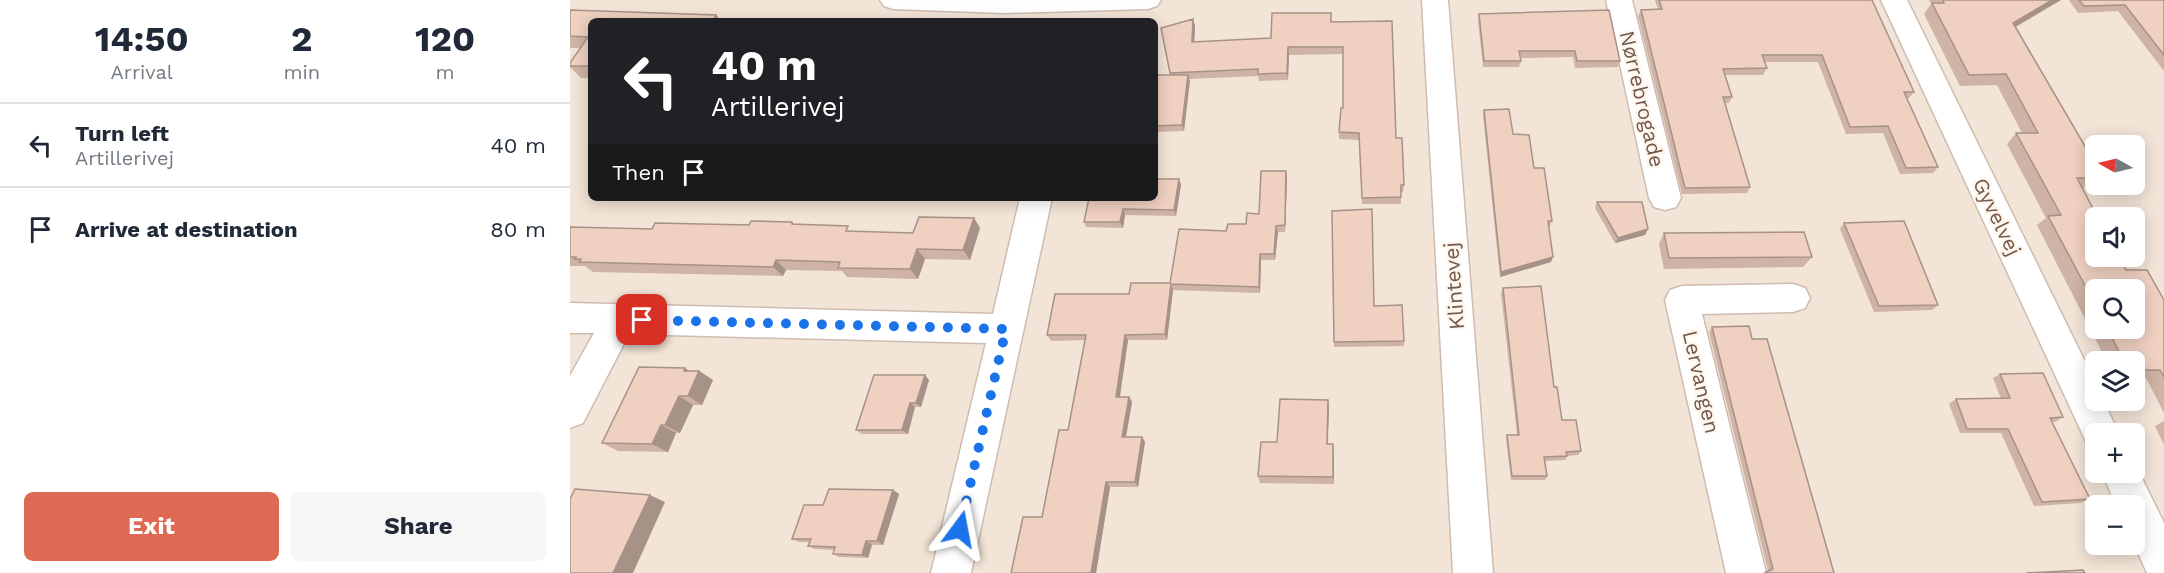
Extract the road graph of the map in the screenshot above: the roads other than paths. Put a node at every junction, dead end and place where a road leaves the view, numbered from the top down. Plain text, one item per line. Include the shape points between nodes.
1 (893, 0) edge
2 (1148, 0) edge
3 (1435, 0) edge
4 (1619, 0) edge
5 (1894, 0) edge
6 (1079, 8) edge
7 (1665, 198) dead end
8 (1034, 201) edge
9 (1793, 298) dead end
10 (570, 318) edge
11 (619, 320) junction
12 (1006, 329) junction
13 (570, 411) edge
14 (2096, 423) edge
15 (2125, 483) edge
16 (2164, 565) edge
17 (951, 573) edge
18 (1473, 573) edge
19 (1746, 573) edge

1 - 6 street
2 - 6 street
3 - 18 street, Klintevej
4 - 7 street, Nørrebrogade
5 - 14 street, Gyvelvej
8 - 12 street
9 - 19 street, Lervangen via 1682,300
10 - 11 street
11 - 12 street
11 - 13 street
12 - 17 street
15 - 16 street

